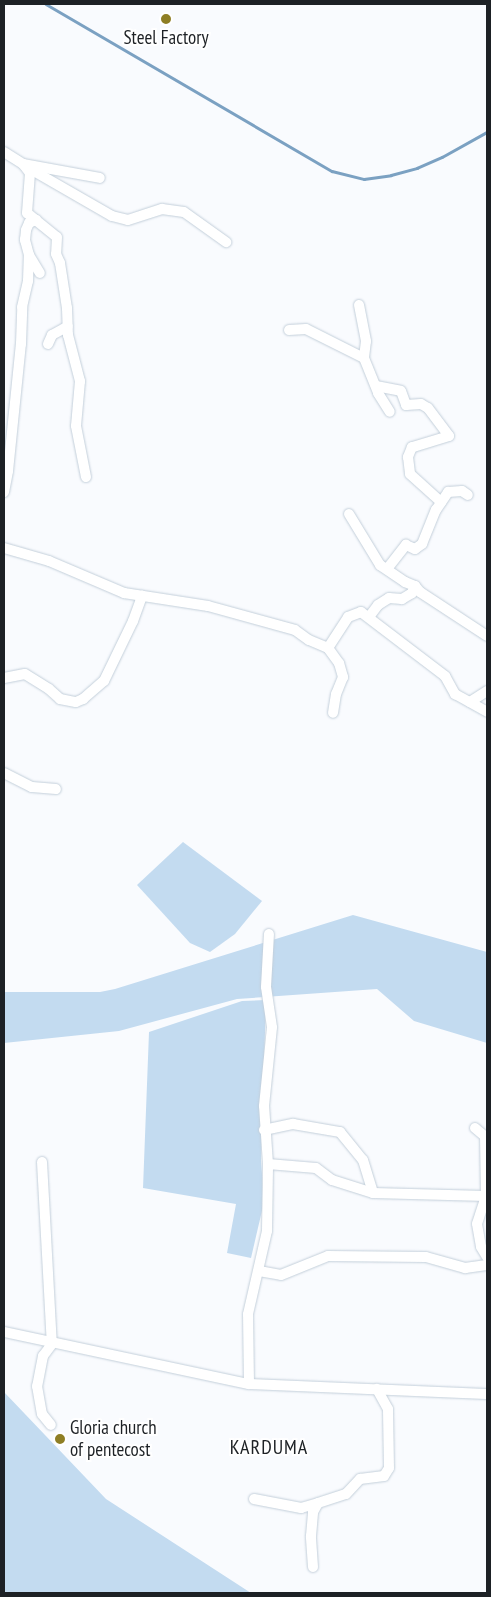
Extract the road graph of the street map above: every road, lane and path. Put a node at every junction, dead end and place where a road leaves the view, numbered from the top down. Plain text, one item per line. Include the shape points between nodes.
1 (4, 152) edge
2 (22, 164) junction
3 (100, 178) dead end
4 (36, 220) junction
5 (226, 242) dead end
6 (29, 255) junction
7 (40, 273) dead end
8 (359, 305) dead end
9 (68, 326) junction
10 (289, 330) dead end
11 (48, 344) dead end
12 (364, 358) junction
13 (376, 386) junction
14 (390, 412) dead end
15 (86, 477) dead end
16 (4, 492) edge
17 (468, 495) dead end
18 (441, 502) junction
19 (349, 514) dead end
20 (4, 548) edge
21 (387, 570) junction
22 (415, 586) junction
23 (142, 596) junction
24 (369, 617) junction
25 (487, 636) edge
26 (328, 648) junction
27 (4, 678) edge
28 (487, 691) edge
29 (470, 702) junction
30 (487, 712) edge
31 (334, 713) dead end
32 (4, 773) edge
33 (56, 789) dead end
34 (269, 934) dead end
35 (475, 1128) dead end
36 (264, 1130) junction
37 (486, 1137) edge
38 (42, 1162) dead end
39 (268, 1164) junction
40 (373, 1193) junction
41 (486, 1196) junction
42 (487, 1257) edge
43 (487, 1265) edge
44 (259, 1271) junction
45 (4, 1332) edge
46 (52, 1344) junction
47 (250, 1384) junction
48 (377, 1390) junction
49 (487, 1394) edge
50 (50, 1425) dead end
51 (254, 1500) dead end
52 (318, 1504) junction
53 (313, 1567) dead end

1 - 2 street
2 - 3 street
2 - 4 street via 30,173 27,213
2 - 5 street via 112,216 128,220 162,209 184,212
4 - 6 street via 29,222 26,230
4 - 9 street via 57,237 56,254
6 - 7 street
6 - 16 street
8 - 12 street via 366,341
9 - 11 street via 52,335
9 - 15 street via 80,381 76,426
10 - 12 street via 306,329
12 - 13 street
13 - 14 street
13 - 18 street via 401,391 406,405 421,404 428,408 449,436 412,447 408,457 410,474
17 - 18 street via 462,490 448,492
18 - 21 street via 422,544 415,548 406,545
19 - 21 street via 380,565
20 - 23 street via 49,561 124,593
21 - 22 street
22 - 24 street via 412,593 402,598 389,598 378,605
22 - 25 street
23 - 26 street via 208,606 276,624
23 - 27 street via 104,681 83,699 76,702 60,699 26,674
24 - 26 street via 361,612 348,617
24 - 29 street via 444,676 456,694
26 - 31 street via 339,663 343,677 336,694
28 - 29 street
29 - 30 street
32 - 33 street via 32,787
34 - 36 street via 266,987 272,1027
35 - 37 street
36 - 39 street
36 - 40 street via 293,1124 340,1132 363,1160
37 - 41 street
38 - 46 street
39 - 40 street via 316,1168 332,1180
39 - 44 street via 267,1231
40 - 41 street
41 - 42 street via 477,1224
43 - 44 street via 465,1268 426,1257 328,1256 281,1275
44 - 47 street via 248,1314
45 - 46 street
46 - 47 street
46 - 50 street via 43,1356 37,1386 42,1414
47 - 48 street
48 - 49 street
48 - 52 street via 388,1409 389,1468 384,1476 360,1479 346,1494
51 - 52 street via 301,1508
52 - 53 street via 313,1512 311,1536

